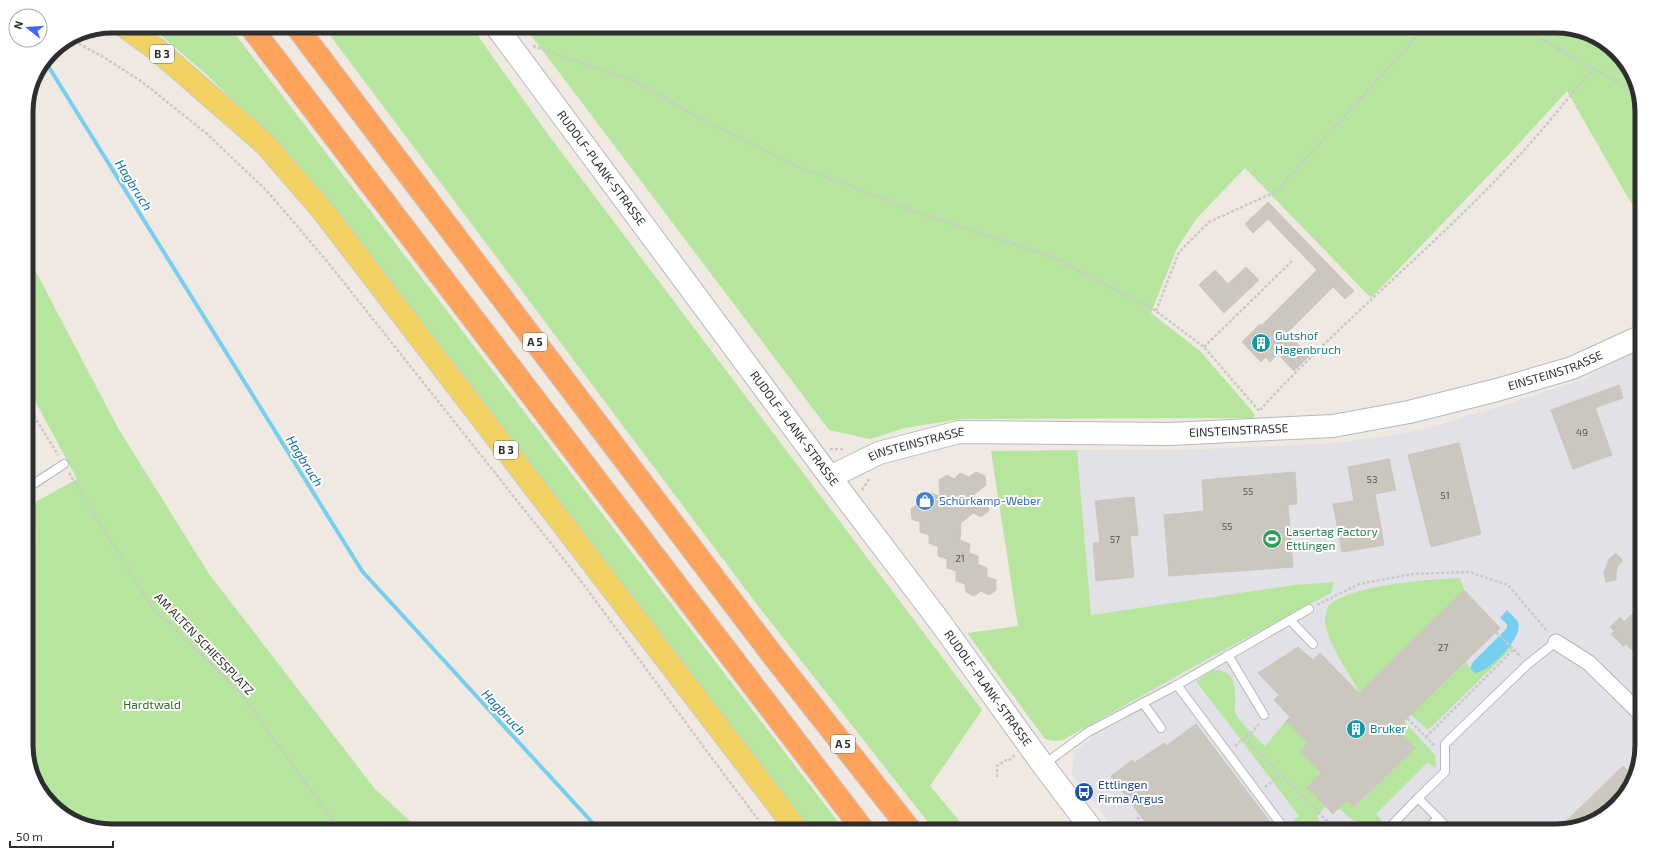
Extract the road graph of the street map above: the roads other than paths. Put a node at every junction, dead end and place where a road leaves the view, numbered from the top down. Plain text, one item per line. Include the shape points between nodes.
1 (134, 33) edge
2 (255, 33) edge
3 (301, 33) edge
4 (501, 33) edge
5 (1635, 339) edge
6 (64, 464) road end
7 (830, 477) junction
8 (33, 484) edge
9 (1309, 609) road end
10 (1290, 620) junction
11 (1556, 642) joint
12 (1313, 644) dead end
13 (1228, 655) junction
14 (1176, 685) junction
15 (1144, 703) junction
16 (1635, 708) edge
17 (1264, 715) road end
18 (1161, 728) dead end
19 (1043, 765) junction
20 (1418, 798) junction
21 (1438, 818) junction
22 (793, 824) edge
23 (859, 824) edge
24 (905, 824) edge
25 (1089, 824) edge
26 (1281, 824) edge
27 (1393, 824) edge
28 (1432, 824) edge
29 (1444, 824) edge

1 - 22 main road, B 3 via 156,49 265,144 323,211
2 - 23 highway
3 - 24 highway, A 5 via 774,657
4 - 7 main road, RUDOLF-PLANK-STRASSE
5 - 7 main road, EINSTEINSTRASSE via 1572,368 1497,390 1409,412 1333,426 1261,420 1163,434 959,432 879,453
6 - 8 lane
7 - 19 main road, RUDOLF-PLANK-STRASSE via 940,622
9 - 10 lane
10 - 12 lane
10 - 13 lane
11 - 16 street via 1589,663
11 - 20 lane via 1528,664 1445,744 1445,772
13 - 14 lane
13 - 17 lane
14 - 15 lane
14 - 26 lane
15 - 18 lane
15 - 19 lane via 1088,732
19 - 25 main road, RUDOLF-PLANK-STRASSE
20 - 21 lane
20 - 27 lane
21 - 28 lane
21 - 29 lane

